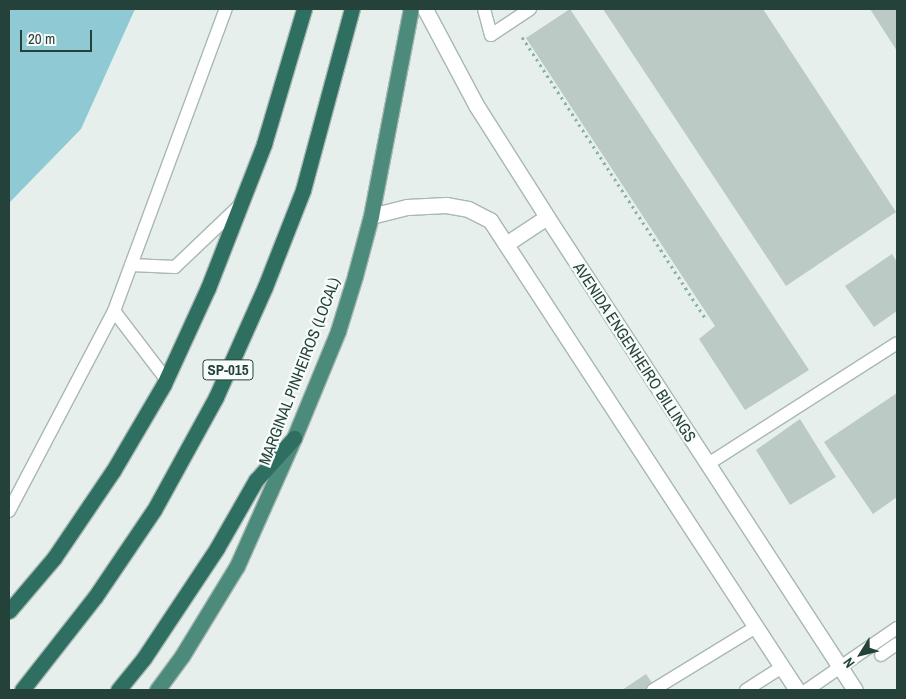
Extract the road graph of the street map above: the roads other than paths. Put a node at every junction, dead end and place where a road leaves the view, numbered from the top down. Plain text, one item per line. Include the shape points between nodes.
1 (226, 9) edge
2 (304, 9) edge
3 (352, 9) edge
4 (411, 9) edge
5 (425, 9) edge
6 (484, 9) edge
7 (530, 9) edge
8 (241, 204) junction
9 (371, 216) junction
10 (547, 217) junction
11 (506, 244) junction
12 (131, 265) junction
13 (114, 311) junction
14 (897, 343) edge
15 (166, 380) junction
16 (294, 438) junction
17 (708, 464) junction
18 (9, 511) edge
19 (9, 611) edge
20 (756, 627) junction
21 (897, 628) edge
22 (897, 644) edge
23 (881, 655) dead end
24 (782, 667) junction
25 (840, 668) junction
26 (22, 690) edge
27 (118, 690) edge
28 (157, 690) edge
29 (653, 690) edge
30 (746, 690) edge
31 (797, 690) edge
32 (807, 690) edge
33 (855, 690) edge

1 - 12 lane
2 - 8 highway via 264,144
3 - 26 highway, SP-015 via 303,190 265,287 216,397 154,510 95,596
4 - 9 highway, MARGINAL PINHEIROS (LOCAL)
5 - 10 street, AVENIDA ENGENHEIRO BILLINGS via 476,105
6 - 7 lane via 491,35
8 - 12 lane via 175,267
8 - 15 highway via 208,288
9 - 11 street via 407,207 458,206 490,220
9 - 16 highway, MARGINAL PINHEIROS (LOCAL) via 338,330
10 - 11 street
10 - 17 street, AVENIDA ENGENHEIRO BILLINGS
11 - 20 street
12 - 13 lane
13 - 15 lane
13 - 18 lane
14 - 17 lane
15 - 19 highway via 108,479 54,558
16 - 27 highway via 256,480 217,548 144,658
16 - 28 highway, MARGINAL PINHEIROS (LOCAL) via 237,566 182,656
17 - 25 street, AVENIDA ENGENHEIRO BILLINGS
20 - 24 street
20 - 29 lane
21 - 25 lane
22 - 23 lane
24 - 30 lane
24 - 31 street
25 - 32 lane
25 - 33 street, AVENIDA ENGENHEIRO BILLINGS

